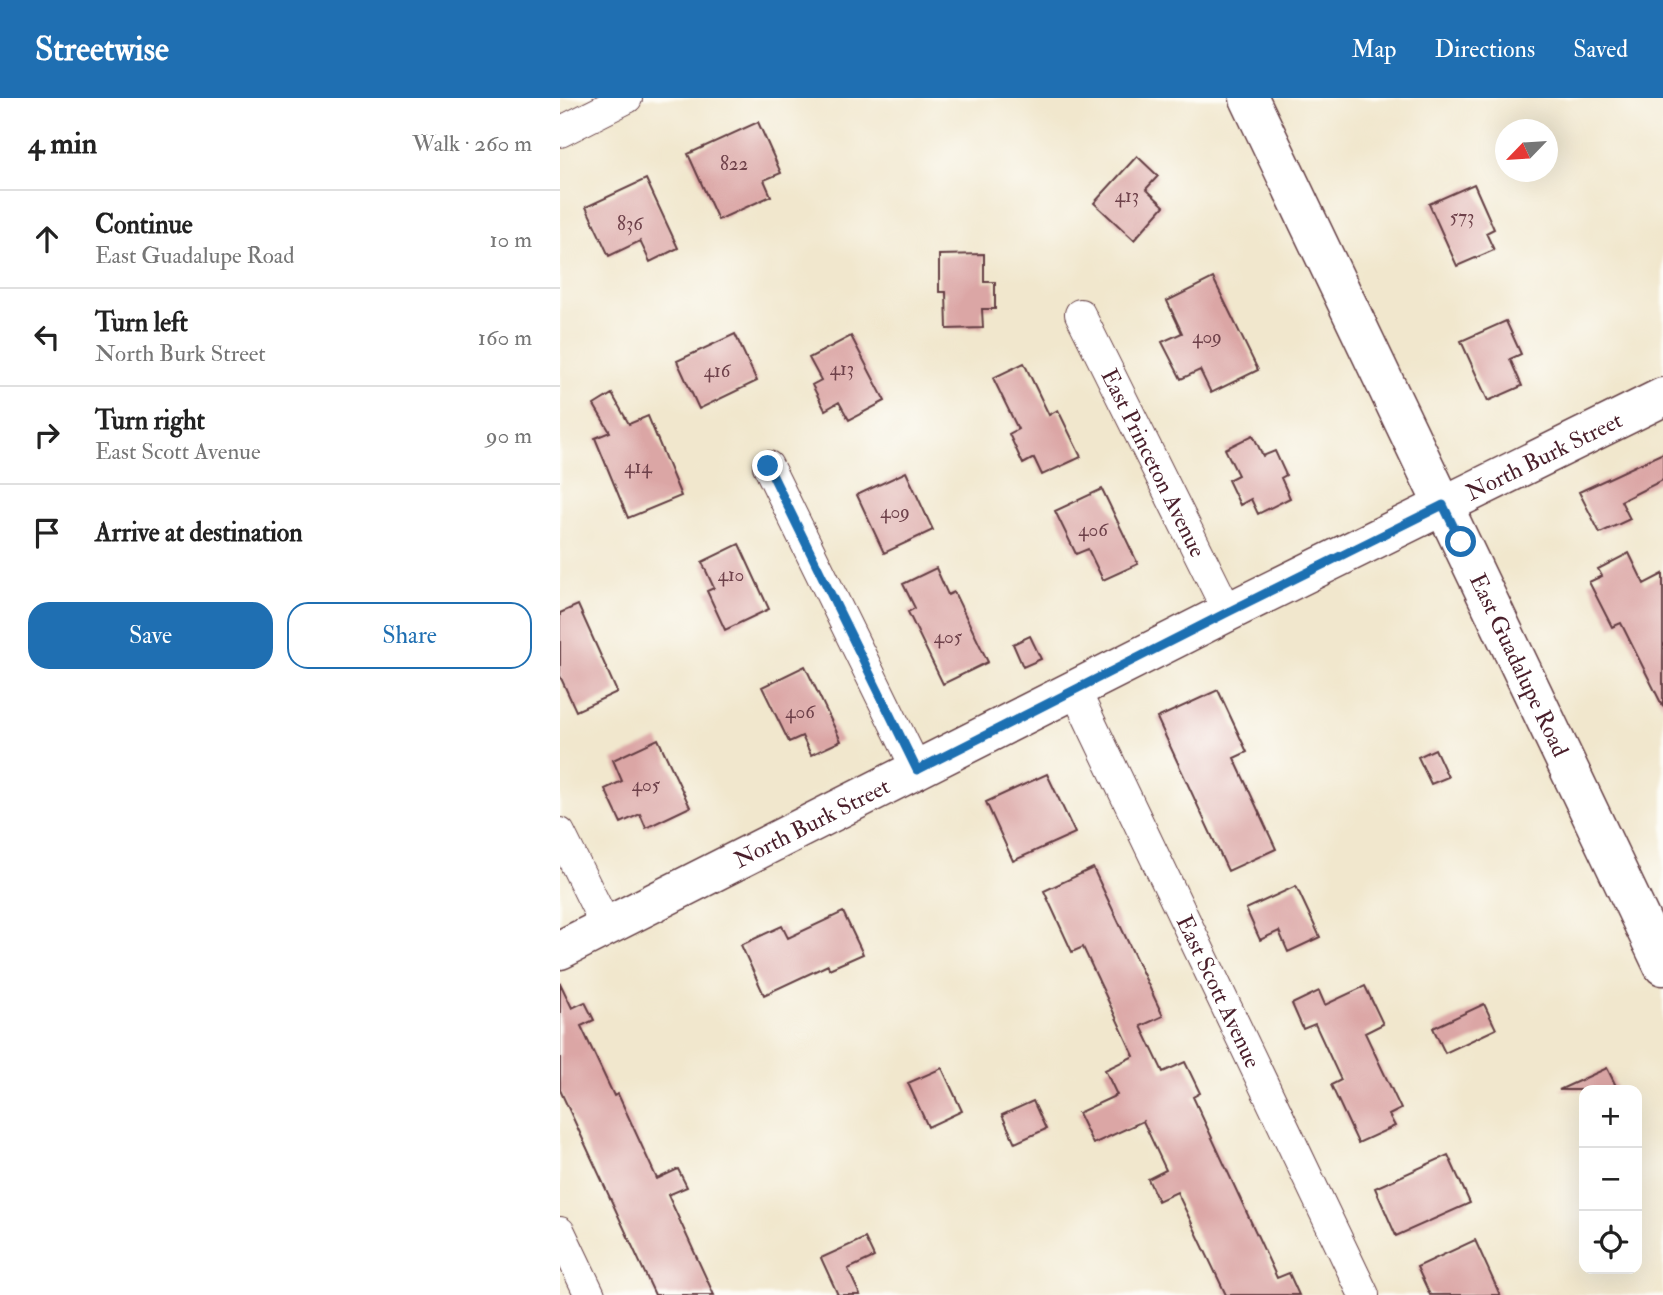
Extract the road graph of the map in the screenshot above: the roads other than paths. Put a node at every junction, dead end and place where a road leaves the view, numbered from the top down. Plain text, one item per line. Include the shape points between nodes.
1 (627, 98) edge
2 (1249, 98) edge
3 (560, 132) edge
4 (1080, 314) dead end
5 (1663, 397) edge
6 (768, 466) dead end
7 (1443, 505) junction
8 (1228, 612) junction
9 (1075, 690) junction
10 (917, 770) junction
11 (560, 832) edge
12 (606, 926) junction
13 (560, 950) edge
14 (1662, 957) edge
15 (560, 1232) edge
16 (590, 1295) edge
17 (1363, 1295) edge

1 - 3 street
2 - 7 street, East Guadalupe Road
4 - 8 street, East Princeton Avenue
5 - 7 street, North Burk Street
6 - 10 street
7 - 8 street, North Burk Street
7 - 14 street, East Guadalupe Road
8 - 9 street, North Burk Street
9 - 10 street, North Burk Street
9 - 17 street, East Scott Avenue
10 - 12 street, North Burk Street
11 - 12 street
12 - 13 street, North Burk Street
15 - 16 street

